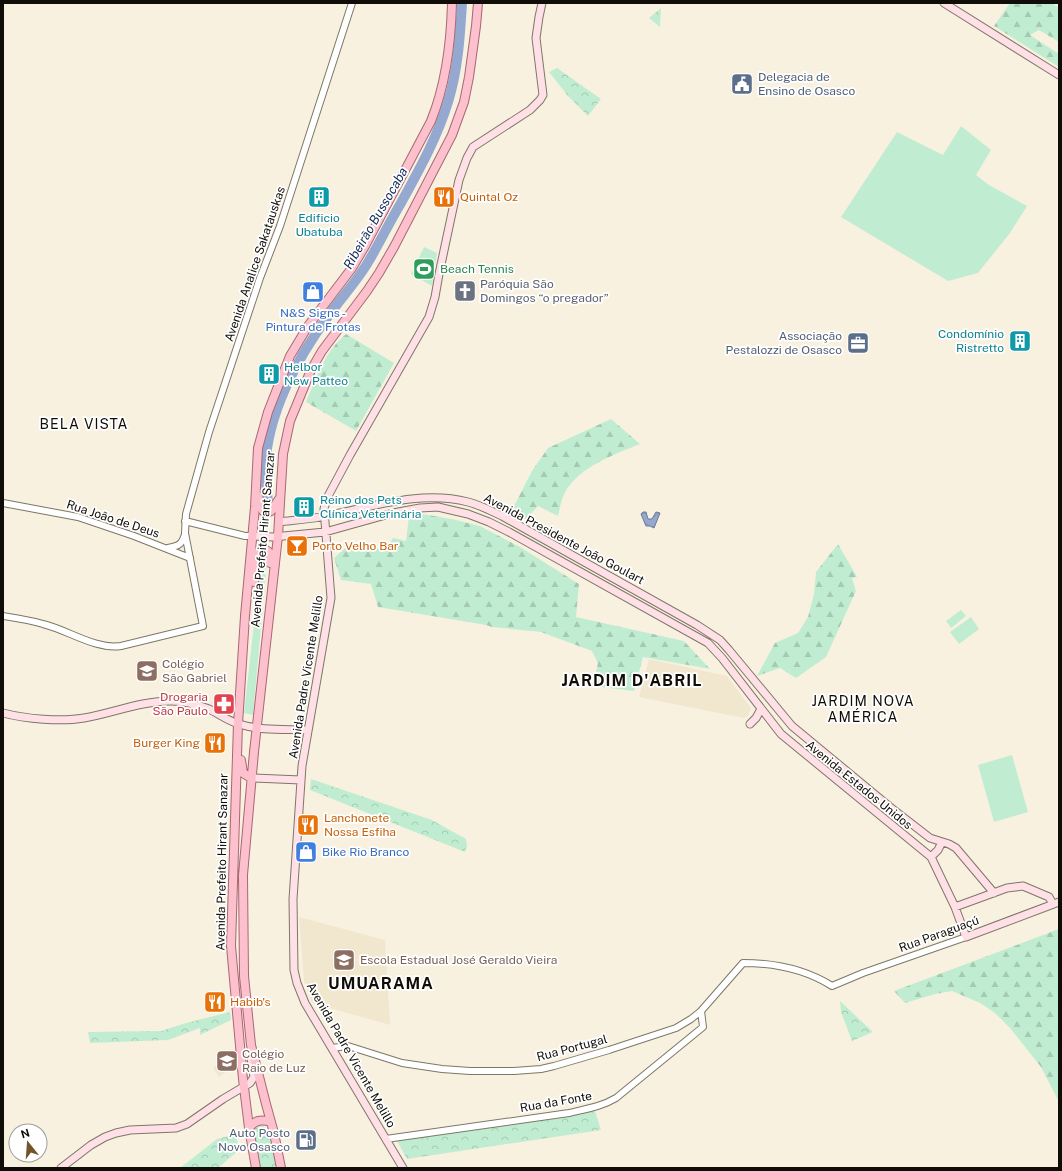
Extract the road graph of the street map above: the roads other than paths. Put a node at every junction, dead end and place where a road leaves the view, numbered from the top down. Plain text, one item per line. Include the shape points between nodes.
1 (352, 3) edge
2 (452, 3) edge
3 (478, 3) edge
4 (542, 3) edge
5 (944, 3) edge
6 (1059, 75) edge
7 (256, 490) junction
8 (280, 492) junction
9 (3, 503) edge
10 (338, 514) junction
11 (324, 517) junction
12 (185, 521) junction
13 (279, 522) junction
14 (344, 526) junction
15 (325, 532) junction
16 (185, 533) junction
17 (256, 536) junction
18 (276, 536) junction
19 (168, 548) junction
20 (190, 558) junction
21 (247, 595) junction
22 (270, 605) junction
23 (3, 616) edge
24 (778, 710) junction
25 (763, 711) junction
26 (3, 713) edge
27 (788, 723) joint
28 (238, 724) junction
29 (750, 724) dead end
30 (257, 728) junction
31 (776, 728) joint
32 (308, 730) junction
33 (237, 742) junction
34 (251, 778) junction
35 (301, 780) junction
36 (942, 842) junction
37 (931, 857) junction
38 (994, 893) junction
39 (1056, 903) edge
40 (955, 907) junction
41 (966, 937) junction
42 (743, 963) joint
43 (701, 1011) junction
44 (252, 1045) junction
45 (332, 1048) junction
46 (244, 1087) junction
47 (271, 1122) junction
48 (249, 1128) junction
49 (386, 1139) junction
50 (60, 1168) edge
51 (256, 1168) edge
52 (281, 1168) edge
53 (403, 1168) edge

1 - 12 street, Avenida Analice Sakatauskas via 280,226 209,432
2 - 7 main road, Avenida Prefeito Hirant Sanazar via 447,59 437,106 415,154 365,246 352,268 308,326 290,356 263,426 258,448
3 - 8 main road, Avenida Prefeito Hirant Sanazar via 469,77 464,102 452,135 379,273 311,370 289,426 282,460
4 - 11 main road, Avenida Padre Vicente Melillo via 536,33 543,95 530,110 473,147 467,158 459,180 436,297 429,317 330,492 324,506
5 - 6 main road
7 - 8 main road via 261,507 266,512 276,506
7 - 17 main road, Avenida Prefeito Hirant Sanazar
8 - 13 main road, Avenida Prefeito Hirant Sanazar
9 - 19 street, Rua João de Deus via 78,517
10 - 11 main road, Avenida Presidente João Goulart
10 - 14 main road via 337,521
10 - 24 main road, Avenida Presidente João Goulart via 391,502 426,498 447,498 480,505 711,634 729,650
11 - 13 main road, Avenida Presidente João Goulart
11 - 15 main road, Avenida Padre Vicente Melillo
12 - 16 street, Avenida Analice Sakatauskas
12 - 17 street via 245,536
13 - 18 main road, Avenida Prefeito Hirant Sanazar
14 - 15 main road, Avenida Presidente João Goulart
14 - 25 main road, Avenida Presidente João Goulart via 406,510 431,507 468,514 489,522 708,643
15 - 18 main road, Avenida Presidente João Goulart
15 - 32 main road, Avenida Padre Vicente Melillo via 331,598
16 - 19 street via 181,544
16 - 20 street, Avenida Analice Sakatauskas
17 - 18 main road, Avenida Presidente João Goulart
17 - 21 main road, Avenida Prefeito Hirant Sanazar
18 - 22 main road, Avenida Prefeito Hirant Sanazar
19 - 20 street, Rua João de Deus
20 - 23 street, Avenida Analice Sakatauskas via 203,626 127,645 110,646 99,645 43,624
21 - 22 main road via 253,588 257,553 263,549 268,551 271,558 267,595
21 - 28 main road, Avenida Prefeito Hirant Sanazar
22 - 30 main road, Avenida Prefeito Hirant Sanazar
24 - 25 main road via 772,714
24 - 27 main road, Avenida Presidente João Goulart
25 - 29 main road
25 - 31 main road, Avenida Presidente João Goulart
26 - 28 main road via 70,720 170,701 190,702
27 - 36 main road, Avenida Estados Unidos via 890,808 930,838
28 - 30 main road
28 - 33 main road, Avenida Prefeito Hirant Sanazar
30 - 32 main road
30 - 34 main road, Avenida Prefeito Hirant Sanazar
31 - 37 main road, Avenida Estados Unidos via 794,746
32 - 35 main road, Avenida Padre Vicente Melillo
33 - 34 main road via 243,773
33 - 46 main road, Avenida Prefeito Hirant Sanazar via 231,946
34 - 35 main road
34 - 44 main road, Avenida Prefeito Hirant Sanazar via 243,875 242,942
35 - 45 main road, Avenida Padre Vicente Melillo via 293,899 294,970 301,993
36 - 37 main road
36 - 38 main road, Avenida Estados Unidos via 960,852
37 - 40 main road
38 - 39 main road via 1023,886 1049,897
38 - 40 main road
39 - 41 main road, Rua Paraguaçú
40 - 41 main road
41 - 42 street, Rua Paraguaçú via 832,986 818,977 780,965
42 - 43 street, Rua Portugal
43 - 45 street, Rua Portugal via 676,1028 541,1069 442,1069 402,1063 348,1046
43 - 49 street, Rua da Fonte via 703,1026 608,1103 569,1113
44 - 46 main road via 254,1077
44 - 47 main road, Avenida Prefeito Hirant Sanazar
45 - 49 main road, Avenida Padre Vicente Melillo
46 - 48 main road, Avenida Prefeito Hirant Sanazar
46 - 50 main road via 187,1124 176,1128 116,1133 92,1145
47 - 48 main road via 260,1120
47 - 52 main road, Avenida Prefeito Hirant Sanazar
48 - 51 main road, Avenida Prefeito Hirant Sanazar
49 - 53 main road, Avenida Padre Vicente Melillo

